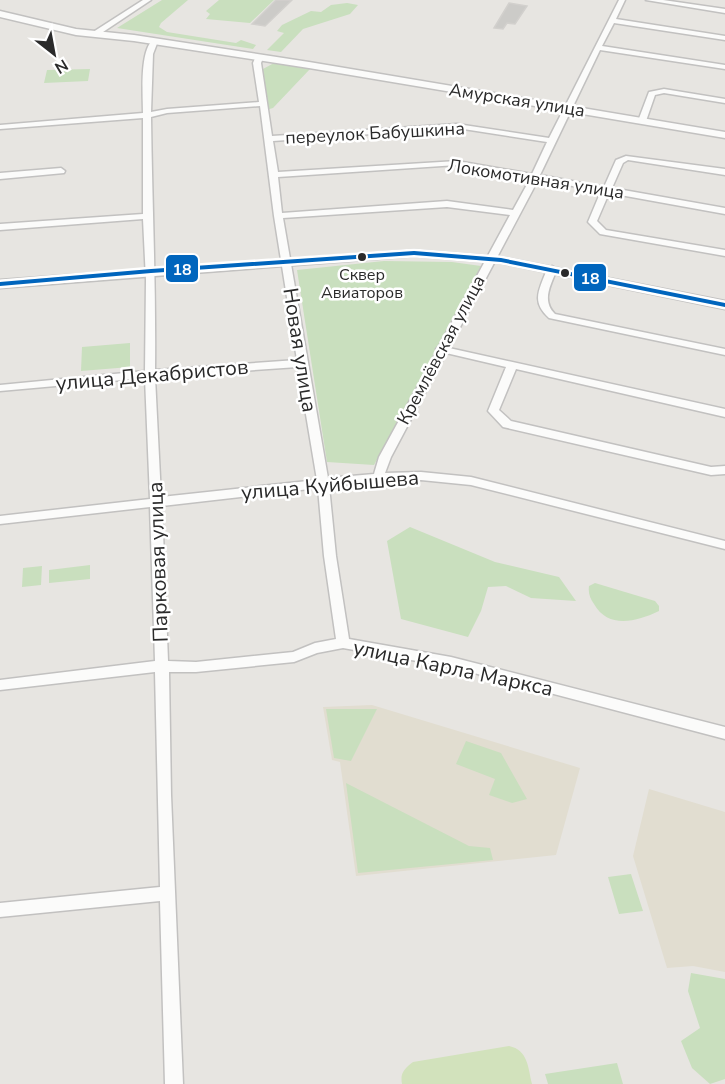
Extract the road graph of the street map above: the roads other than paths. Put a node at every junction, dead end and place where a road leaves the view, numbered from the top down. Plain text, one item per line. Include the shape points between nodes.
1 (147, 0) edge
2 (622, 0) edge
3 (649, 0) edge
4 (678, 0) edge
5 (725, 9) edge
6 (0, 14) edge
7 (612, 21) junction
8 (94, 34) junction
9 (725, 38) edge
10 (154, 41) junction
11 (599, 48) junction
12 (259, 58) junction
13 (725, 68) edge
14 (725, 101) edge
15 (262, 105) junction
16 (567, 108) junction
17 (147, 115) junction
18 (642, 121) junction
19 (0, 127) edge
20 (725, 135) edge
21 (267, 139) junction
22 (553, 141) junction
23 (61, 171) dead end
24 (725, 172) edge
25 (274, 175) junction
26 (0, 176) edge
27 (535, 177) junction
28 (605, 190) junction
29 (725, 211) edge
30 (515, 213) junction
31 (148, 216) junction
32 (278, 216) junction
33 (0, 227) edge
34 (725, 253) edge
35 (490, 258) junction
36 (285, 261) junction
37 (552, 269) junction
38 (151, 271) junction
39 (0, 284) edge
40 (725, 305) edge
41 (441, 349) junction
42 (725, 352) edge
43 (303, 363) junction
44 (512, 365) junction
45 (150, 374) junction
46 (0, 388) edge
47 (725, 412) edge
48 (725, 470) edge
49 (378, 477) junction
50 (324, 483) junction
51 (156, 502) junction
52 (0, 520) edge
53 (725, 545) edge
54 (344, 643) junction
55 (162, 666) junction
56 (0, 685) edge
57 (725, 733) edge
58 (168, 893) junction
59 (0, 910) edge
60 (174, 1084) edge

1 - 8 street
2 - 7 street, Кремлёвская улица
3 - 5 street
4 - 5 street
6 - 8 street, Амурская улица
7 - 9 street
7 - 11 street, Кремлёвская улица
8 - 10 street, Амурская улица
10 - 12 street, Амурская улица
10 - 17 street, Парковая улица via 147,63
11 - 13 street
11 - 16 street, Кремлёвская улица
12 - 15 street, Новая улица
12 - 16 street, Амурская улица
14 - 18 street via 664,92 652,94
15 - 17 street
15 - 21 street, Новая улица
16 - 18 street, Амурская улица
16 - 22 street, Кремлёвская улица
17 - 19 street
17 - 31 street, Парковая улица
18 - 20 street, Амурская улица
21 - 22 street, переулок Бабушкина via 457,126
21 - 25 street, Новая улица
22 - 27 street, Кремлёвская улица
23 - 26 street
24 - 28 street via 626,158 619,162
25 - 27 street, Локомотивная улица via 457,163
25 - 32 street, Новая улица
27 - 28 street, Локомотивная улица
27 - 30 street, Кремлёвская улица
28 - 29 street, Локомотивная улица
28 - 34 street via 592,222 603,232
30 - 32 street via 447,204
30 - 35 street, Кремлёвская улица
31 - 33 street
31 - 38 street, Парковая улица
32 - 36 street, Новая улица
35 - 36 street via 414,253
35 - 37 street
35 - 41 street, Кремлёвская улица
36 - 38 street
36 - 43 street, Новая улица
37 - 40 street
37 - 42 street via 541,302 543,310 552,316
38 - 39 street
38 - 45 street, Парковая улица
41 - 44 street
41 - 49 street, Кремлёвская улица
43 - 45 street, улица Декабристов
43 - 50 street, Новая улица
44 - 47 street
44 - 48 street via 493,411 507,424 711,471
45 - 46 street, улица Декабристов
45 - 51 street, Парковая улица
49 - 50 street, улица Куйбышева
49 - 53 street, улица Куйбышева via 471,481
50 - 51 street, улица Куйбышева
50 - 54 street, Новая улица via 330,556
51 - 52 street, улица Куйбышева
51 - 55 street, Парковая улица
54 - 55 street, улица Карла Маркса via 315,648 294,657 196,667
54 - 57 street, улица Карла Маркса via 451,662
55 - 56 street, улица Карла Маркса
55 - 58 street, Парковая улица
58 - 59 street
58 - 60 street, Парковая улица

